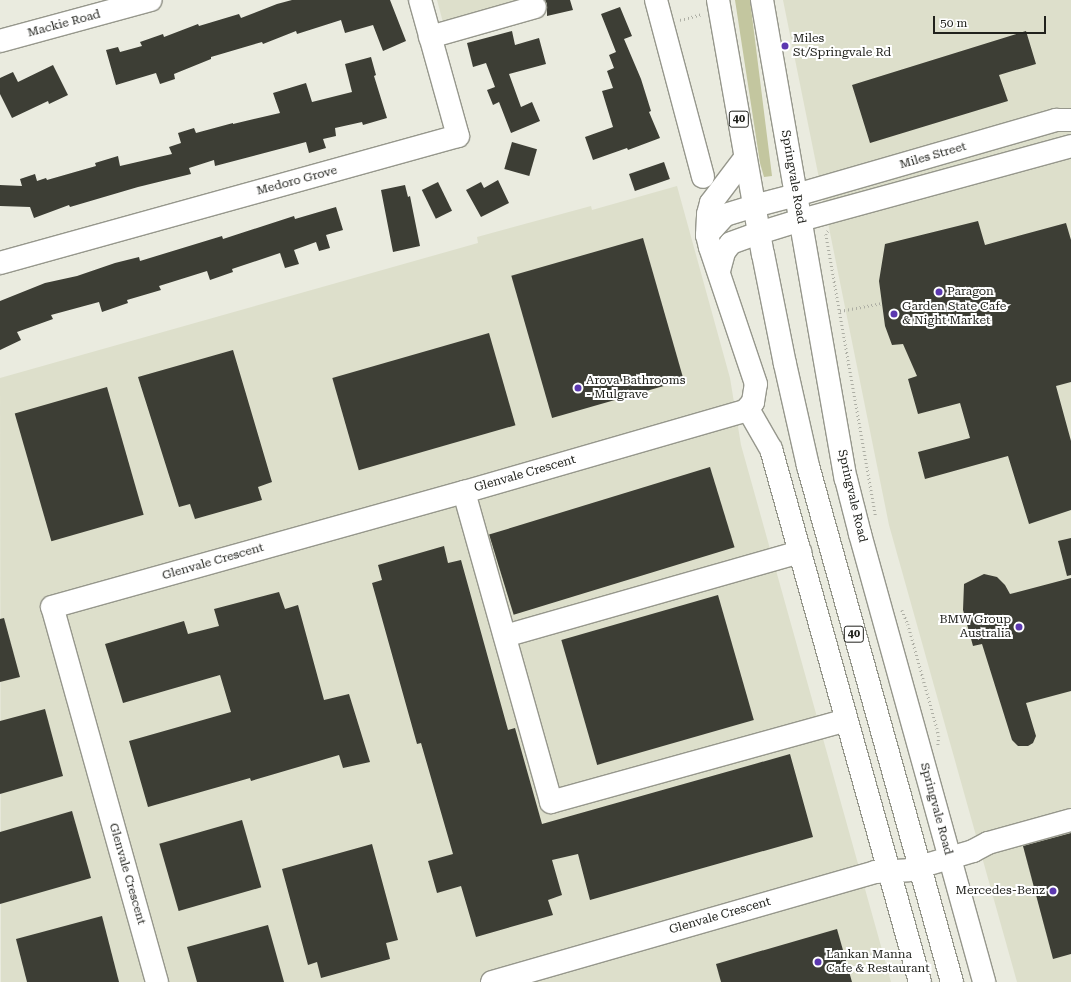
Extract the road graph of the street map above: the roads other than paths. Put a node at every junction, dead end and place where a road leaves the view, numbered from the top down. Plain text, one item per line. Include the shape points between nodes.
1 (151, 0) edge
2 (420, 0) edge
3 (656, 0) edge
4 (718, 0) edge
5 (762, 0) edge
6 (535, 8) dead end
7 (430, 37) junction
8 (0, 41) edge
9 (1071, 120) edge
10 (1071, 146) edge
11 (746, 158) junction
12 (903, 165) junction
13 (703, 177) dead end
14 (910, 191) junction
15 (796, 195) junction
16 (754, 206) junction
17 (801, 220) junction
18 (759, 233) junction
19 (708, 235) junction
20 (0, 263) edge
21 (719, 271) junction
22 (748, 409) junction
23 (464, 492) junction
24 (800, 552) junction
25 (505, 636) junction
26 (846, 720) junction
27 (1071, 820) edge
28 (950, 858) junction
29 (919, 867) junction
30 (888, 872) junction
31 (157, 982) edge
32 (492, 982) edge
33 (920, 982) edge
34 (952, 982) edge
35 (984, 982) edge

1 - 8 main road, Mackie Road
2 - 7 main road, Medoro Grove
3 - 13 main road
4 - 11 main road, 40
5 - 15 main road, Springvale Road
6 - 7 main road
7 - 20 main road, Medoro Grove via 458,136
9 - 12 main road, Miles Street via 1056,120
10 - 14 main road
11 - 16 main road, 40
11 - 19 main road via 712,203 708,214
12 - 14 main road
12 - 15 main road, Miles Street
14 - 17 main road
15 - 16 main road, Miles Street
15 - 17 main road, Springvale Road
16 - 18 main road, 40
16 - 19 main road via 725,215
17 - 18 main road
17 - 28 main road, Springvale Road via 846,479
18 - 21 main road via 731,243 724,252
18 - 29 main road, 40 via 808,466
19 - 21 main road
21 - 22 main road via 756,384 755,396
22 - 23 main road, Glenvale Crescent
22 - 24 main road via 771,449
23 - 25 main road
23 - 31 main road, Glenvale Crescent via 52,606
24 - 25 main road
24 - 26 main road
25 - 26 main road via 551,802
26 - 30 main road
27 - 28 main road, Glenvale Crescent via 988,843
28 - 29 main road, Glenvale Crescent
28 - 35 main road, Springvale Road
29 - 30 main road, Glenvale Crescent
29 - 34 main road, 40
30 - 32 main road, Glenvale Crescent via 875,872
30 - 33 main road

